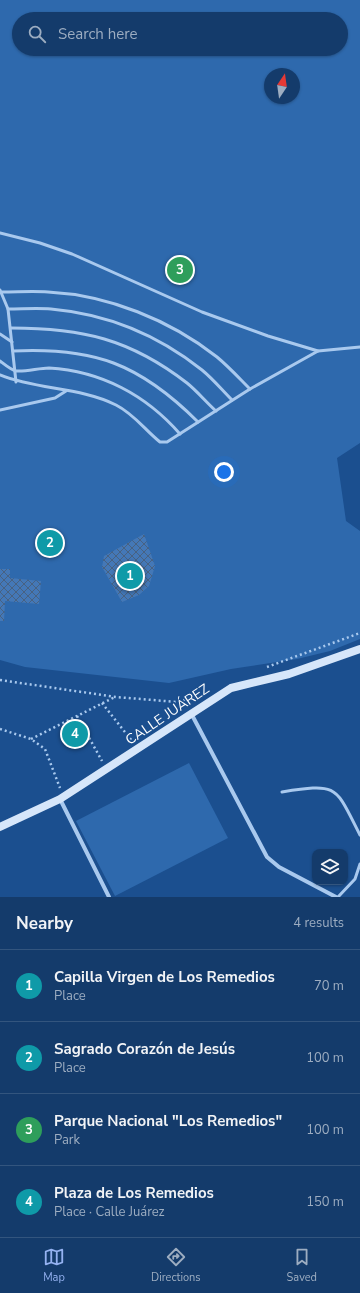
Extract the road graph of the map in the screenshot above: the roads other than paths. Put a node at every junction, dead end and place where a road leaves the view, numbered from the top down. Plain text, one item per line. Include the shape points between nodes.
1 (0, 233) edge
2 (1, 291) edge
3 (8, 309) junction
4 (11, 328) junction
5 (0, 334) edge
6 (12, 342) junction
7 (360, 347) edge
8 (13, 351) junction
9 (318, 351) junction
10 (0, 361) edge
11 (15, 371) junction
12 (0, 375) edge
13 (16, 382) junction
14 (250, 389) junction
15 (66, 391) junction
16 (232, 400) junction
17 (0, 410) edge
18 (216, 411) junction
19 (198, 422) junction
20 (180, 434) junction
21 (360, 649) edge
22 (192, 714) junction
23 (282, 792) dead end
24 (62, 798) junction
25 (0, 827) edge
26 (360, 835) edge
27 (360, 864) edge
28 (109, 897) edge
29 (337, 897) edge

1 - 9 lane via 72,254 238,326
2 - 3 lane
2 - 14 lane via 48,292 94,298 138,312 179,331 217,357
3 - 4 lane
3 - 16 lane via 57,310 92,315 131,328 174,350 202,371
4 - 6 lane
4 - 18 lane via 49,328 87,334 123,345 157,362 188,384
5 - 6 lane
6 - 8 lane
7 - 9 lane
8 - 11 lane
8 - 19 lane via 47,349 82,353 114,363 146,378 174,398
9 - 14 lane
10 - 11 lane
11 - 13 lane
11 - 20 lane via 55,369 83,373 115,383 144,400
12 - 13 lane
13 - 15 lane
14 - 16 lane
15 - 17 lane via 55,398
15 - 20 lane via 116,405 137,418 160,442 167,442
16 - 18 lane
18 - 19 lane
19 - 20 lane
21 - 22 main road, CALLE JUÁREZ via 289,674 231,688
22 - 24 main road, CALLE JUÁREZ
22 - 29 street via 267,857 279,867
23 - 26 lane via 315,787 326,788 336,793 343,801
24 - 25 main road, CALLE JUÁREZ
24 - 28 street
27 - 29 lane via 355,879

